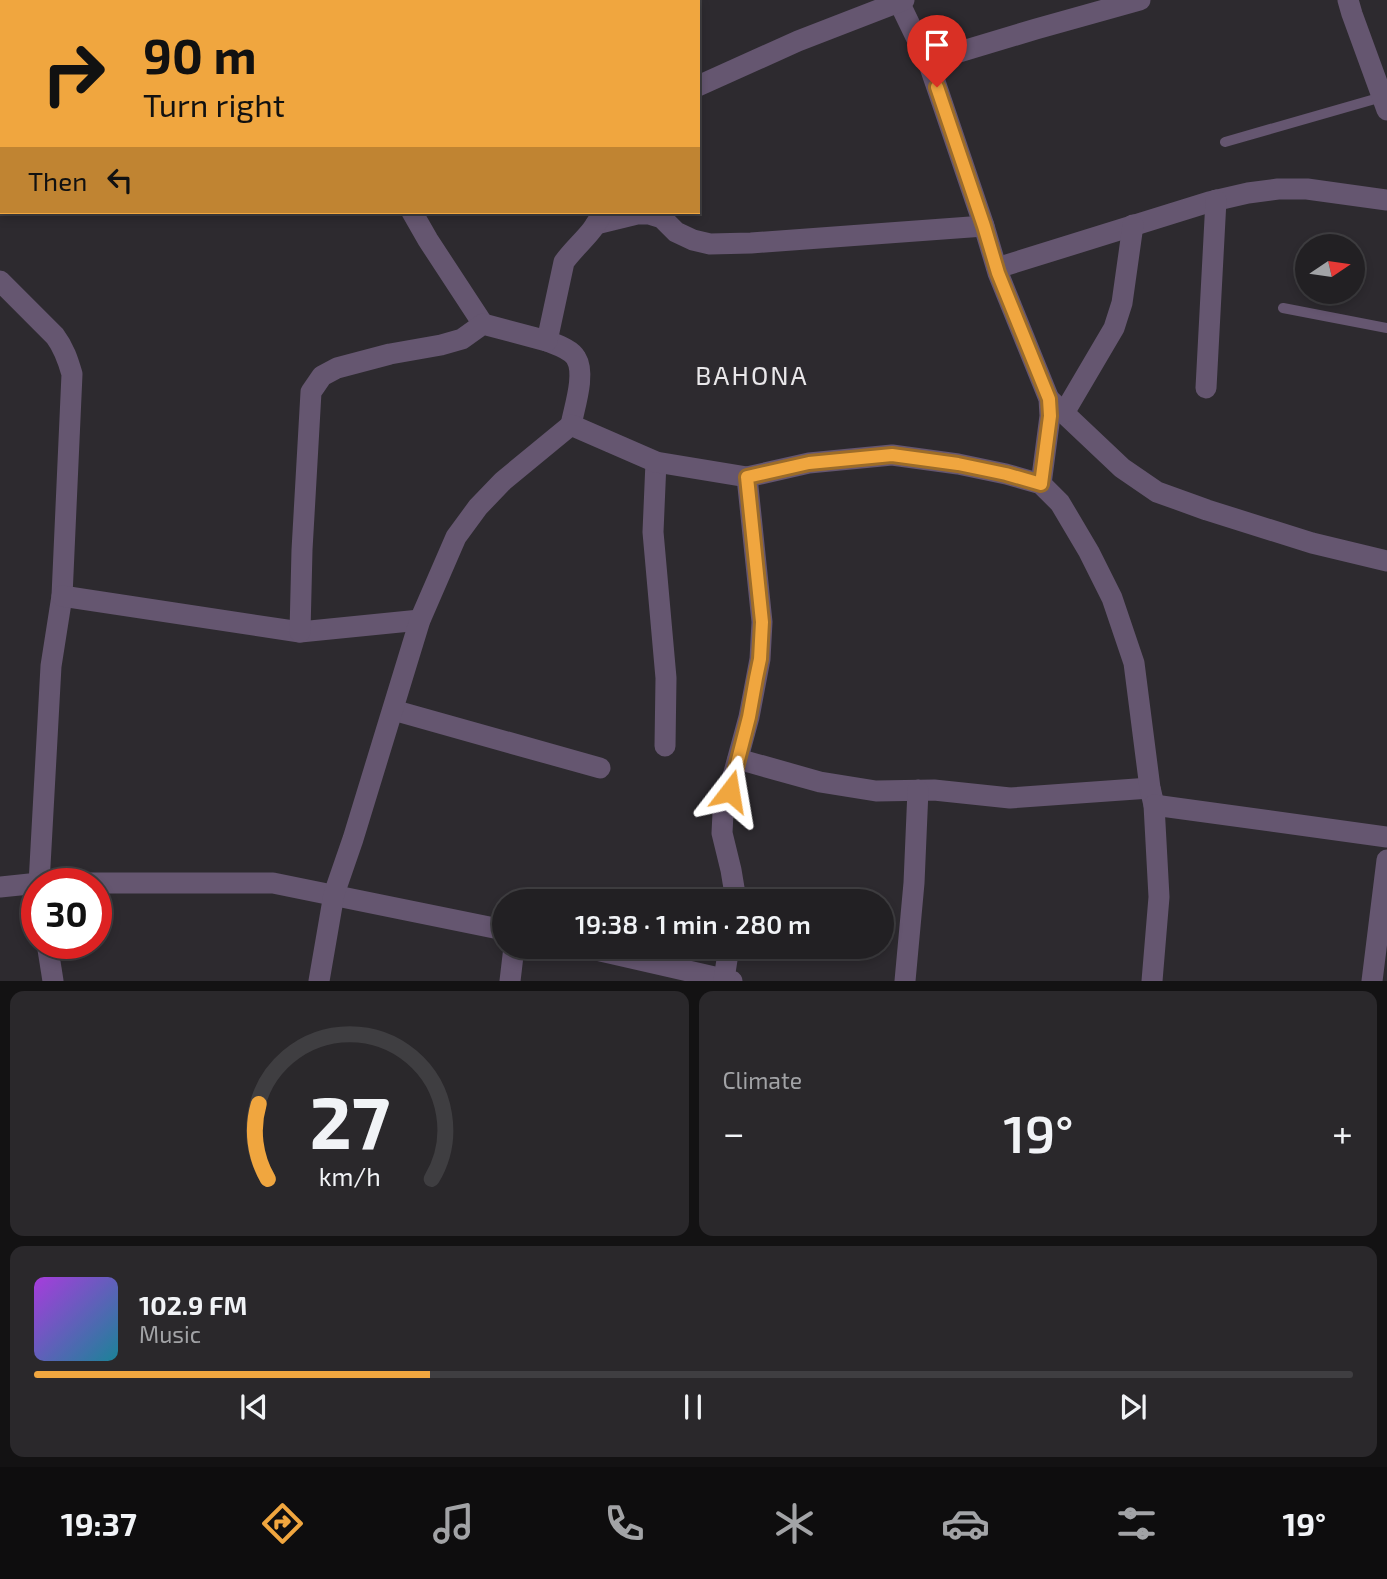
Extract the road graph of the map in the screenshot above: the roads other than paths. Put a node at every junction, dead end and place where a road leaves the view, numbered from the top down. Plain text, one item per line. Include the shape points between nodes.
1 (1139, 0) edge
2 (1348, 0) edge
3 (900, 1) edge
4 (1074, 9) edge
5 (929, 64) junction
6 (700, 85) edge
7 (1385, 104) edge
8 (1225, 142) dead end
9 (1216, 200) junction
10 (1387, 201) edge
11 (413, 214) edge
12 (599, 218) edge
13 (1133, 225) junction
14 (984, 226) junction
15 (997, 268) junction
16 (0, 281) edge
17 (1283, 308) dead end
18 (483, 324) junction
19 (1387, 328) edge
20 (547, 341) junction
21 (1206, 388) dead end
22 (1056, 406) junction
23 (571, 425) junction
24 (656, 462) junction
25 (747, 477) junction
26 (1041, 484) junction
27 (1387, 561) edge
28 (62, 596) junction
29 (420, 620) junction
30 (300, 632) junction
31 (393, 710) junction
32 (665, 746) dead end
33 (738, 759) junction
34 (600, 768) dead end
35 (918, 790) junction
36 (1152, 796) junction
37 (1387, 837) edge
38 (1387, 860) edge
39 (40, 868) edge
40 (112, 883) edge
41 (21, 885) edge
42 (0, 887) edge
43 (735, 889) edge
44 (334, 894) junction
45 (492, 927) edge
46 (50, 959) edge
47 (513, 959) edge
48 (636, 959) edge
49 (729, 959) edge
50 (728, 980) edge
51 (53, 981) edge
52 (319, 981) edge
53 (510, 981) edge
54 (905, 981) edge
55 (1152, 981) edge
56 (1372, 981) edge

1 - 4 street
2 - 7 street
3 - 5 street
3 - 6 street
4 - 5 street
5 - 14 street
7 - 8 lane
9 - 10 street via 1307,189
9 - 13 street
9 - 21 street
11 - 18 street
12 - 14 street via 649,214 662,218 676,232 710,244
12 - 20 street via 564,262
13 - 15 street
13 - 22 street via 1114,328
14 - 15 street
15 - 22 street
16 - 28 street via 63,346 72,374
17 - 19 lane
18 - 20 street
18 - 30 street via 462,339 337,368 322,376 311,392
20 - 23 street via 566,349 580,369
22 - 26 street
22 - 27 street via 1122,468 1157,492 1312,543
23 - 24 street
23 - 29 street via 478,507 456,537
24 - 25 street
24 - 32 street via 653,532 666,678
25 - 26 street via 809,463 892,455 958,464
25 - 33 street via 762,622 760,659
26 - 36 street via 1059,503 1112,598 1134,663
28 - 30 street
28 - 39 street via 51,666
29 - 30 street
29 - 31 street
31 - 34 street
31 - 44 street
33 - 35 street via 820,782 876,791
33 - 43 street via 723,813
35 - 36 street via 1010,798
35 - 54 street
36 - 37 street
36 - 55 street via 1158,897
38 - 56 street
40 - 44 street via 273,883
41 - 42 street
44 - 45 street
44 - 52 street
46 - 51 street
47 - 53 street
48 - 50 street
49 - 50 street

